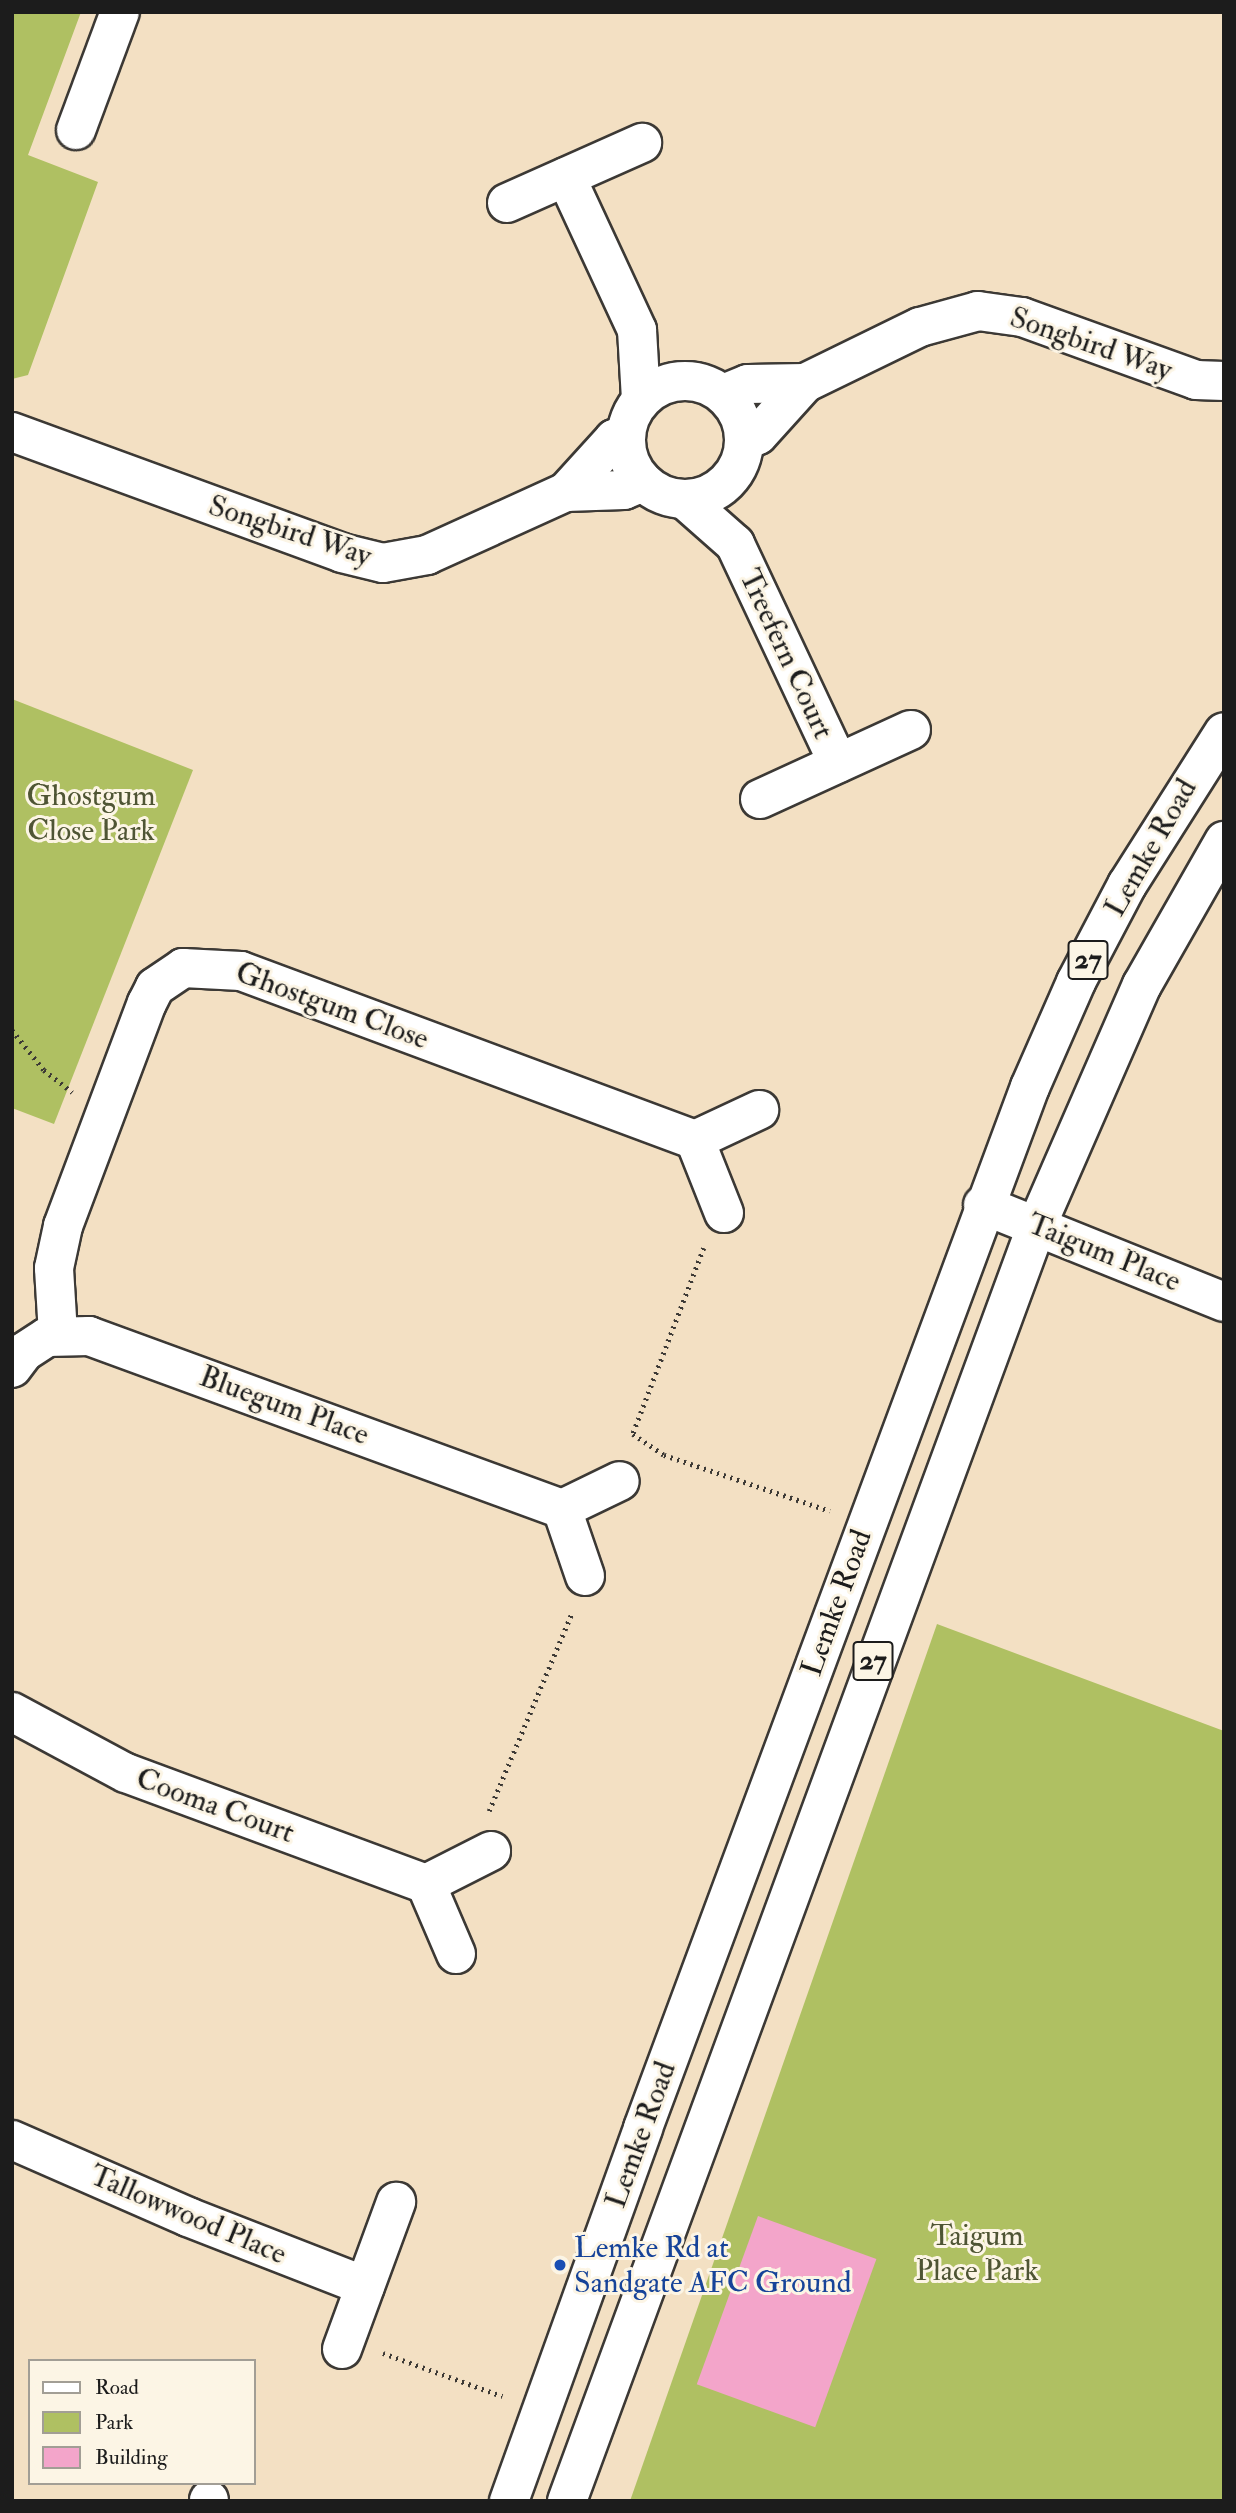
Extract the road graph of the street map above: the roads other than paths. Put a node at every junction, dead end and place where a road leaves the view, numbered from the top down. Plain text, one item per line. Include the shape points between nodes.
1 (120, 12) edge
2 (76, 130) dead end
3 (642, 143) dead end
4 (566, 177) junction
5 (507, 203) dead end
6 (637, 330) junction
7 (688, 380) junction
8 (1224, 381) edge
9 (805, 383) junction
10 (723, 394) junction
11 (641, 399) junction
12 (12, 432) edge
13 (625, 435) junction
14 (745, 441) junction
15 (643, 482) junction
16 (727, 482) junction
17 (566, 492) junction
18 (684, 499) junction
19 (735, 544) junction
20 (911, 730) dead end
21 (1224, 732) edge
22 (838, 763) junction
23 (761, 799) dead end
24 (1224, 841) edge
25 (759, 1110) dead end
26 (695, 1140) junction
27 (983, 1205) junction
28 (724, 1213) road end
29 (1037, 1225) junction
30 (1224, 1302) edge
31 (58, 1334) junction
32 (12, 1368) edge
33 (620, 1481) dead end
34 (562, 1509) junction
35 (585, 1576) road end
36 (12, 1712) edge
37 (491, 1852) road end
38 (426, 1884) junction
39 (456, 1954) dead end
40 (12, 2140) edge
41 (396, 2202) dead end
42 (361, 2297) junction
43 (342, 2349) dead end
44 (509, 2501) edge
45 (567, 2501) edge

1 - 2 street
3 - 4 street
4 - 5 street
4 - 6 street
6 - 7 street via 678,364
6 - 11 street
7 - 10 street
7 - 11 street via 654,388
8 - 9 street, Songbird Way via 1196,380 1022,317 978,311 920,327
9 - 10 street, Songbird Way via 748,384
9 - 14 street, Songbird Way via 758,435
10 - 14 street via 743,423
11 - 13 street via 629,416
12 - 17 street, Songbird Way via 342,553 383,563 427,555
13 - 15 street via 632,469
13 - 17 street, Songbird Way via 614,439
14 - 16 street via 737,470
15 - 17 street, Songbird Way via 624,490
15 - 18 street via 655,492
16 - 18 street via 700,497
16 - 19 street, Treefern Court via 736,503
18 - 19 street, Treefern Court
19 - 22 street, Treefern Court
20 - 22 street, Treefern Court
21 - 27 street, Lemke Road / 27 via 1127,885 1076,982
22 - 23 street, Treefern Court
24 - 29 street, Lemke Road / 27 via 1185,903 1131,1008
25 - 26 street
26 - 28 street
26 - 31 street, Ghostgum Close via 222,966 183,968 155,987 58,1244
27 - 29 street, Taigum Place
27 - 44 street, Lemke Road / 27
29 - 30 street, Taigum Place
29 - 45 street, Lemke Road / 27
31 - 32 street via 33,1344
31 - 34 street, Bluegum Place via 106,1341
33 - 34 street
34 - 35 street
36 - 38 street, Cooma Court via 126,1773
37 - 38 street
38 - 39 street
40 - 42 street, Tallowwood Place
41 - 42 street
42 - 43 street

